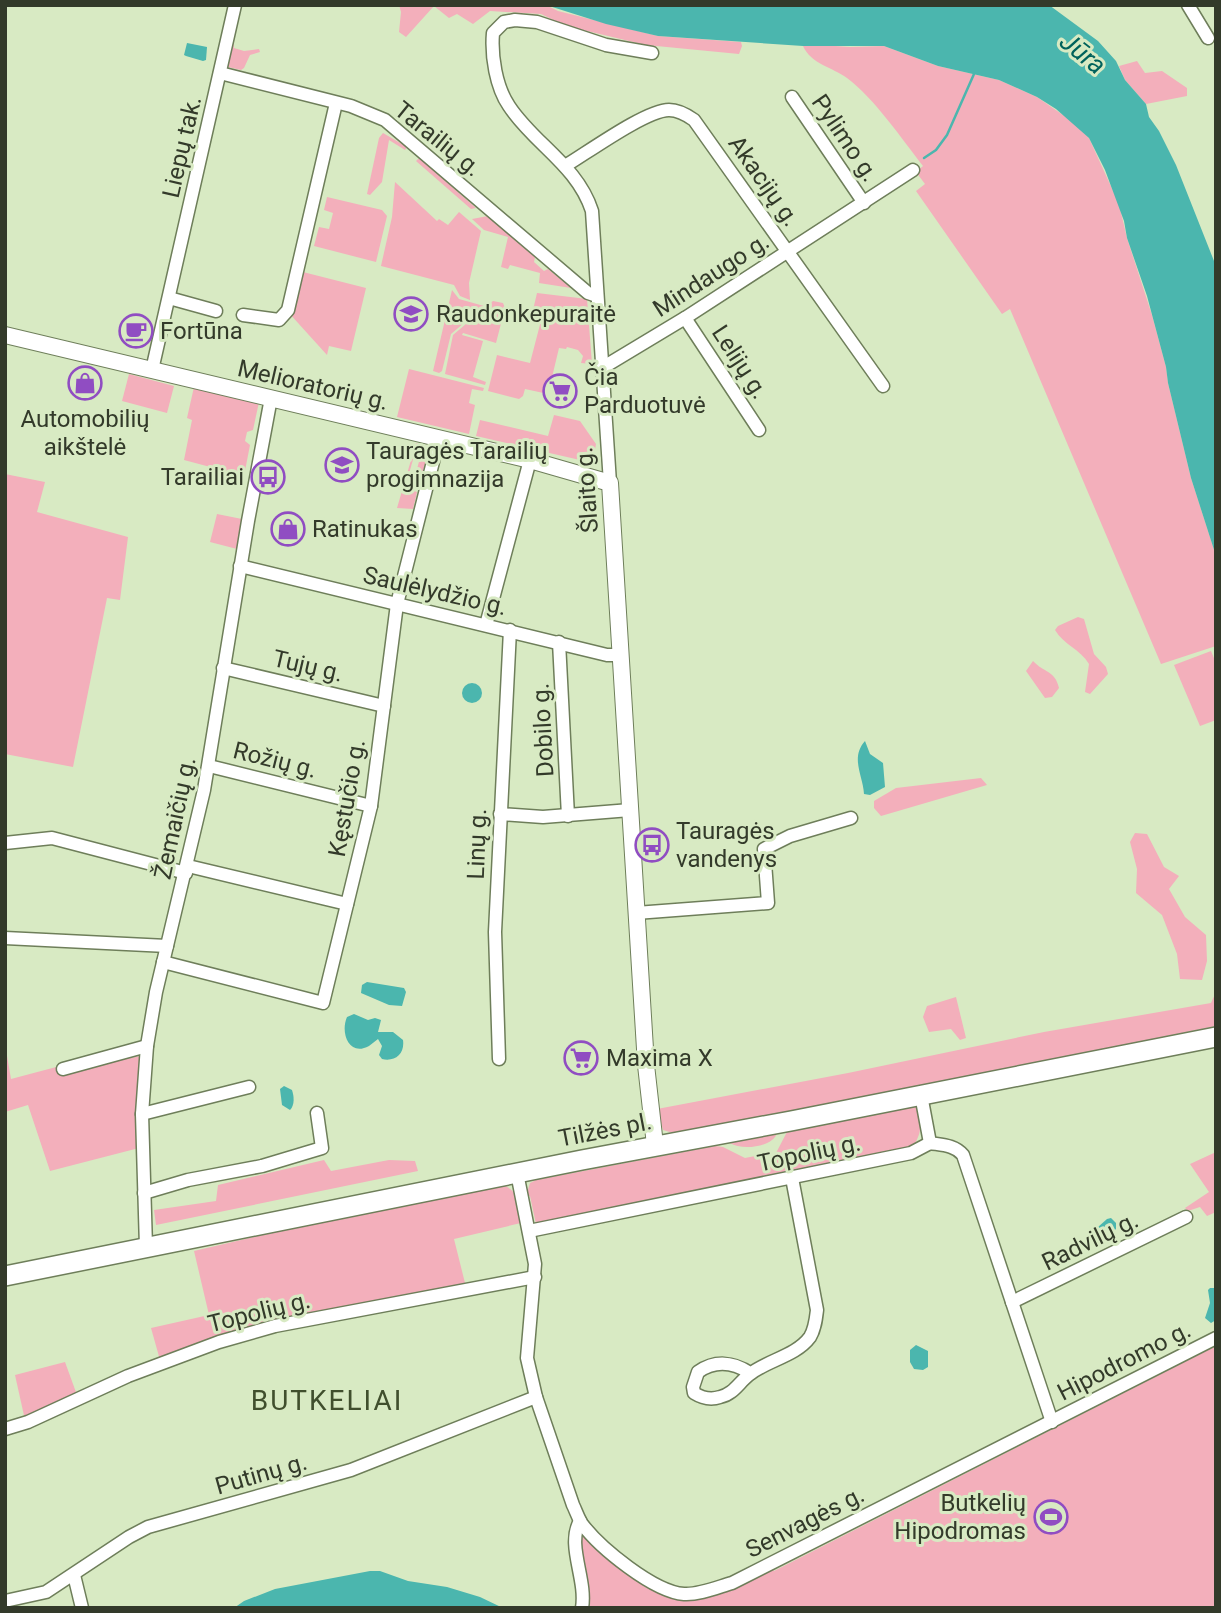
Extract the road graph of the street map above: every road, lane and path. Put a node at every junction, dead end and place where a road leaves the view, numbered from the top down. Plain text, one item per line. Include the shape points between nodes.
1 (235, 5) edge
2 (1188, 5) edge
3 (1208, 38) dead end
4 (652, 53) dead end
5 (220, 73) junction
6 (792, 97) dead end
7 (336, 103) junction
8 (565, 166) junction
9 (913, 170) dead end
10 (864, 203) junction
11 (787, 251) junction
12 (597, 296) junction
13 (169, 298) junction
14 (216, 310) dead end
15 (243, 316) dead end
16 (685, 317) junction
17 (5, 335) edge
18 (603, 368) junction
19 (152, 370) junction
20 (883, 386) dead end
21 (271, 398) junction
22 (759, 430) dead end
23 (439, 438) junction
24 (530, 460) junction
25 (610, 482) junction
26 (240, 566) junction
27 (397, 604) junction
28 (486, 625) junction
29 (510, 630) junction
30 (559, 642) junction
31 (621, 655) junction
32 (223, 668) junction
33 (384, 706) junction
34 (209, 766) junction
35 (371, 806) junction
36 (630, 810) junction
37 (500, 814) junction
38 (568, 816) junction
39 (851, 818) dead end
40 (5, 843) edge
41 (187, 869) junction
42 (347, 904) junction
43 (636, 913) junction
44 (5, 938) edge
45 (167, 946) junction
46 (163, 962) junction
47 (1215, 1041) edge
48 (147, 1046) junction
49 (499, 1059) dead end
50 (63, 1069) dead end
51 (249, 1087) dead end
52 (921, 1095) junction
53 (317, 1113) dead end
54 (142, 1114) junction
55 (930, 1143) junction
56 (655, 1145) junction
57 (517, 1172) junction
58 (792, 1178) junction
59 (144, 1193) junction
60 (1186, 1217) dead end
61 (529, 1231) junction
62 (146, 1247) junction
63 (5, 1276) edge
64 (535, 1277) junction
65 (1012, 1302) junction
66 (1216, 1338) edge
67 (750, 1373) dead end
68 (536, 1397) junction
69 (1052, 1422) junction
70 (5, 1429) edge
71 (580, 1521) junction
72 (74, 1575) junction
73 (5, 1601) edge
74 (82, 1608) edge
75 (582, 1608) edge

1 - 5 street, Liepų tak.
2 - 3 street
4 - 8 street, Šlaito g. via 606,45 537,22 515,20 496,27 494,57 507,104
5 - 7 street, Tarailių g.
5 - 13 street, Liepų tak.
6 - 10 street, Pylimo g.
7 - 12 street, Tarailių g. via 372,113 397,129
7 - 15 street via 288,310 279,320
8 - 11 street, Akacijų g. via 648,116 679,111 694,120
8 - 12 street, Šlaito g. via 584,190 592,211
9 - 10 street, Mindaugo g.
10 - 11 street, Mindaugo g.
11 - 16 street, Mindaugo g.
11 - 20 street, Akacijų g.
12 - 18 street, Šlaito g.
13 - 14 street
13 - 19 street, Liepų tak.
16 - 18 street, Mindaugo g.
16 - 22 street, Lelijų g.
17 - 19 main road, Melioratorių g.
18 - 25 street, Šlaito g.
19 - 21 main road, Melioratorių g.
21 - 23 main road, Melioratorių g.
21 - 26 street, Žemaičių g.
23 - 24 main road, Melioratorių g.
23 - 27 street, Kęstučio g.
24 - 25 main road, Melioratorių g.
24 - 28 street
25 - 31 main road, Šlaito g.
26 - 27 street, Saulėlydžio g.
26 - 32 street, Žemaičių g.
27 - 28 street, Saulėlydžio g.
27 - 33 street, Kęstučio g.
28 - 29 street, Saulėlydžio g.
29 - 30 street, Saulėlydžio g.
29 - 37 street, Linų g.
30 - 31 street, Saulėlydžio g.
30 - 38 street, Dobilo g.
31 - 36 main road, Šlaito g.
32 - 33 street, Tujų g.
32 - 34 street, Žemaičių g.
33 - 35 street, Kęstučio g.
34 - 35 street, Rožių g.
34 - 41 street, Žemaičių g.
35 - 42 street, Kęstučio g.
36 - 38 street
36 - 43 main road, Šlaito g.
37 - 38 street
37 - 49 street, Linų g. via 495,932
39 - 43 street via 790,836 764,849 768,903
40 - 41 street via 52,838
41 - 42 street
41 - 45 street, Žemaičių g.
42 - 46 street, Kęstučio g. via 323,1003
43 - 56 main road, Šlaito g.
44 - 45 street
45 - 46 street, Žemaičių g.
46 - 48 street, Žemaičių g.
47 - 52 highway, Tilžės pl.
48 - 50 street
48 - 54 street, Žemaičių g.
51 - 54 street
52 - 55 street
52 - 56 highway, Tilžės pl.
53 - 59 street via 323,1148
54 - 59 street, Žemaičių g.
55 - 58 street, Topolių g. via 911,1153
55 - 65 street via 963,1155
56 - 57 highway, Tilžės pl.
57 - 61 street, Senvagės g.
57 - 62 highway, Tilžės pl.
58 - 61 street, Topolių g.
58 - 67 street via 817,1310 814,1328 799,1347
59 - 62 street, Žemaičių g.
60 - 65 street, Radvilų g.
61 - 64 street, Senvagės g.
62 - 63 highway, Tilžės pl.
64 - 68 street, Senvagės g. via 527,1358
64 - 70 street, Topolių g. via 275,1326 219,1342
65 - 69 street
66 - 69 street, Hipodromo g.
68 - 71 street, Senvagės g.
68 - 72 street, Putinų g. via 351,1470 148,1527
69 - 71 street, Senvagės g. via 732,1583 700,1592 672,1592 654,1583 600,1543
71 - 75 street via 574,1537 583,1585
72 - 73 street, Putinų g. via 46,1592
72 - 74 street

